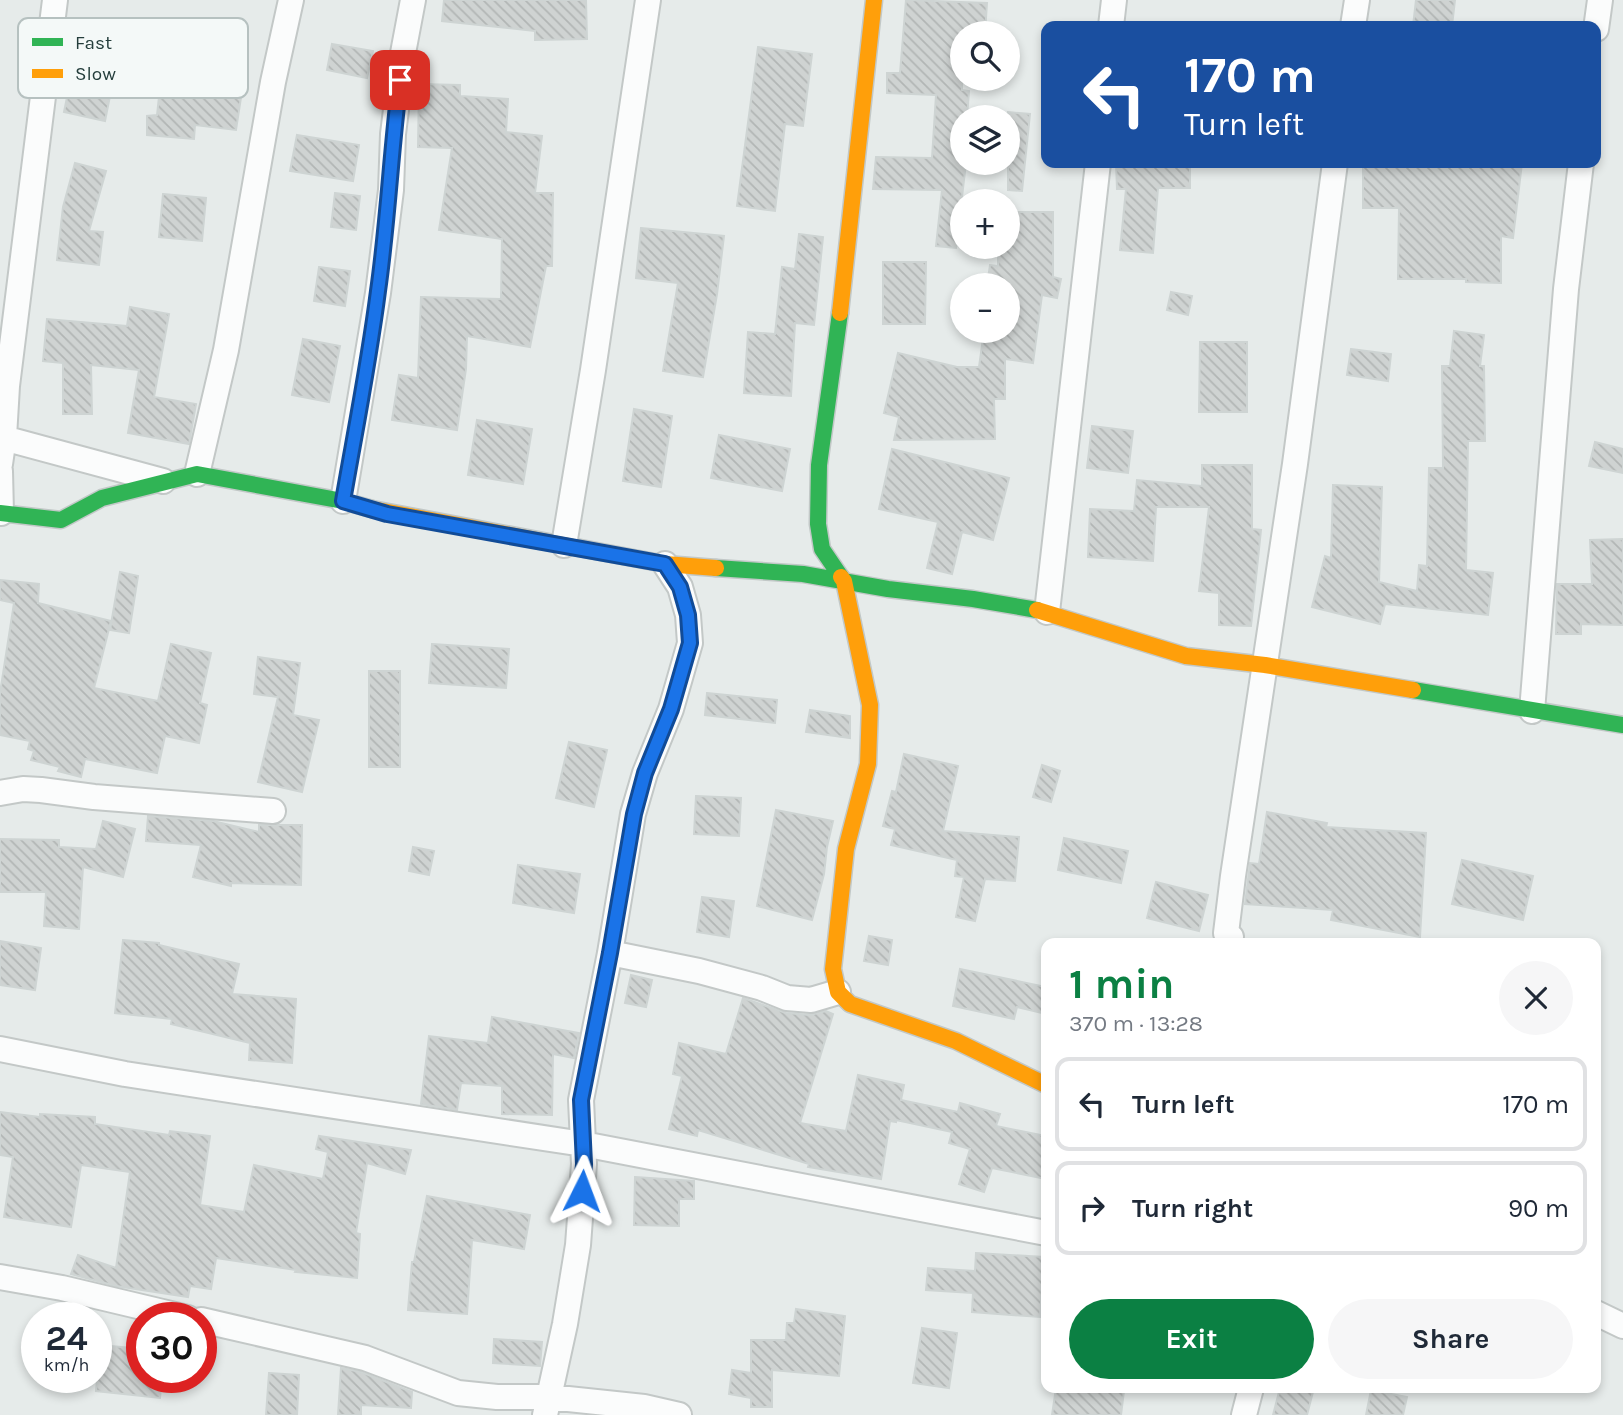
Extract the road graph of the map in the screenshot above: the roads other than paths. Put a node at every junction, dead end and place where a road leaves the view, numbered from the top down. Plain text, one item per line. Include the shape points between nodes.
1 (55, 0) edge
2 (291, 0) edge
3 (413, 0) edge
4 (648, 0) edge
5 (874, 0) edge
6 (1114, 0) edge
7 (1357, 0) edge
8 (1600, 0) edge
9 (53, 18) edge
10 (1112, 21) edge
11 (1354, 21) edge
12 (1597, 21) edge
13 (43, 98) edge
14 (1097, 168) edge
15 (1334, 168) edge
16 (1580, 168) edge
17 (2, 437) edge
18 (0, 464) edge
19 (0, 471) edge
20 (197, 474) junction
21 (164, 481) junction
22 (343, 501) junction
23 (0, 513) edge
24 (564, 545) junction
25 (822, 550) junction
26 (665, 564) junction
27 (803, 574) junction
28 (844, 581) junction
29 (1048, 612) junction
30 (1265, 666) junction
31 (1532, 710) junction
32 (1623, 725) edge
33 (0, 793) edge
34 (273, 811) dead end
35 (1231, 937) dead end
36 (610, 953) junction
37 (838, 992) junction
38 (0, 1049) edge
39 (1041, 1083) edge
40 (583, 1144) junction
41 (1041, 1232) edge
42 (0, 1278) edge
43 (126, 1303) edge
44 (1601, 1315) edge
45 (217, 1324) edge
46 (1623, 1326) edge
47 (1250, 1393) edge
48 (547, 1406) edge
49 (679, 1415) edge
50 (1244, 1415) edge

1 - 9 street
2 - 20 street via 226,350
3 - 22 street via 403,52 378,293
4 - 24 street
5 - 25 street via 819,465
6 - 10 street
7 - 11 street
8 - 12 street
13 - 17 street
14 - 29 street
15 - 30 street
16 - 31 street via 1566,289
17 - 18 street
17 - 21 street
19 - 23 street
20 - 21 street
20 - 22 street
21 - 23 street via 102,498 61,520
22 - 24 street via 387,514
24 - 26 street
25 - 27 street
25 - 28 street
26 - 27 street
26 - 36 street via 680,587 690,643 634,814
27 - 28 street
28 - 29 street
28 - 37 street via 870,705 868,764 846,849 834,956
29 - 30 street via 1186,656
30 - 31 street
30 - 35 street via 1233,876 1226,933
31 - 32 street
33 - 34 street via 41,790
36 - 37 street via 699,971 787,998 811,1000
36 - 40 street via 581,1100
37 - 39 street via 850,1004 956,1041
38 - 40 street via 125,1074
40 - 41 street
40 - 48 street via 578,1245
42 - 43 street
44 - 46 street
45 - 48 street via 365,1358 458,1393
47 - 50 street
48 - 49 street via 643,1407

